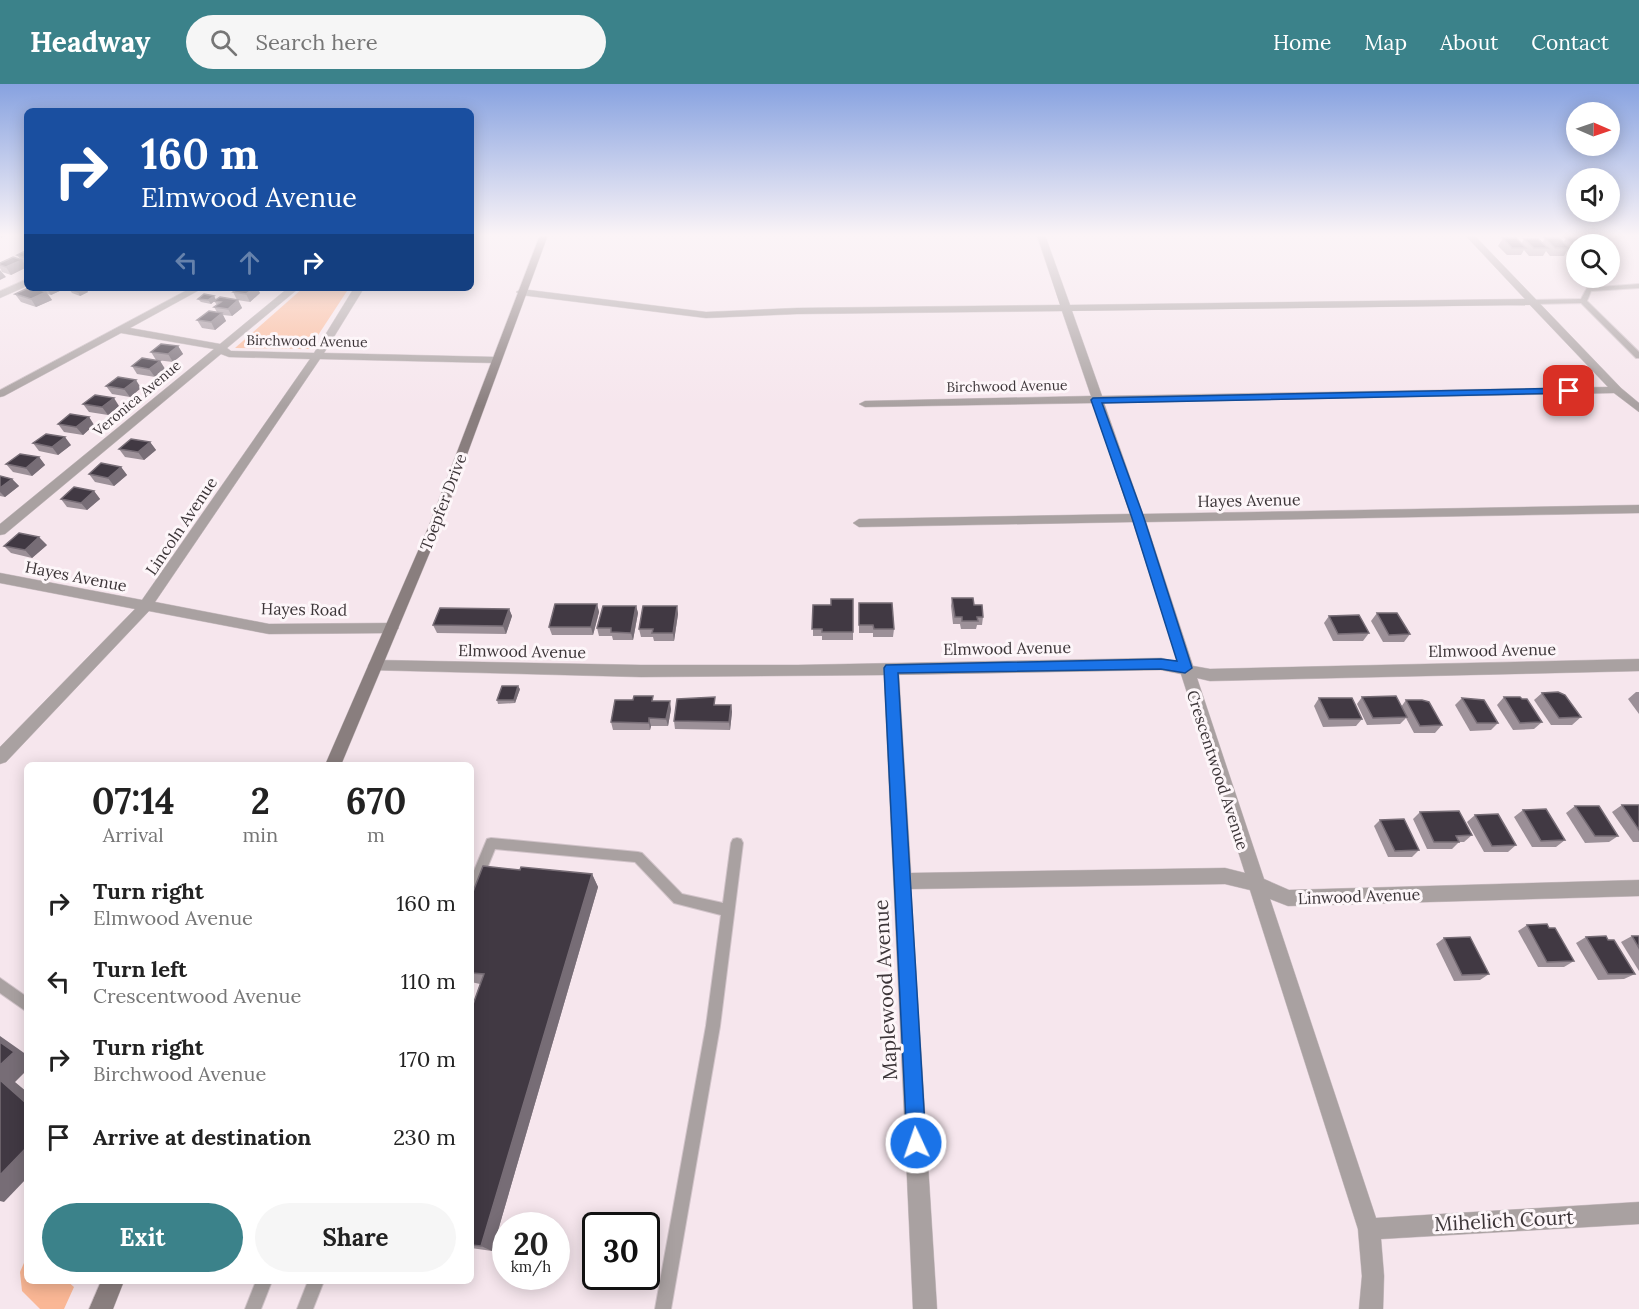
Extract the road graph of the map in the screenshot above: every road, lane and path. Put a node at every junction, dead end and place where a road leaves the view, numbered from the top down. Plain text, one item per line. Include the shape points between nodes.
1 (190, 292) edge
2 (289, 292) edge
3 (356, 292) edge
4 (521, 292) edge
5 (522, 292) edge
6 (1062, 292) edge
7 (1524, 292) edge
8 (1587, 292) edge
9 (1583, 301) junction
10 (1533, 302) junction
11 (1068, 308) junction
12 (121, 330) junction
13 (221, 348) junction
14 (317, 356) junction
15 (1639, 356) edge
16 (496, 360) junction
17 (1617, 390) junction
18 (0, 394) edge
19 (1096, 400) junction
20 (865, 404) dead end
21 (1639, 409) edge
22 (1639, 509) edge
23 (1138, 518) junction
24 (859, 523) dead end
25 (0, 531) edge
26 (0, 578) edge
27 (145, 607) junction
28 (392, 628) junction
29 (1639, 665) edge
30 (375, 666) junction
31 (891, 668) junction
32 (1185, 668) junction
33 (0, 757) edge
34 (334, 762) edge
35 (737, 843) dead end
36 (902, 881) junction
37 (1255, 883) junction
38 (474, 886) edge
39 (1639, 888) edge
40 (727, 910) junction
41 (0, 985) edge
42 (24, 1003) edge
43 (1639, 1212) edge
44 (1369, 1228) junction
45 (112, 1284) edge
46 (263, 1284) edge
47 (315, 1284) edge
48 (101, 1309) edge
49 (253, 1309) edge
50 (305, 1309) edge
51 (663, 1309) edge
52 (925, 1309) edge
53 (1371, 1309) edge

1 - 12 street
2 - 13 street, Veronica Avenue
3 - 14 street, Lincoln Avenue
4 - 16 street, Toepfer Drive
5 - 11 street via 706,315
6 - 11 street, Crescentwood Avenue
7 - 10 street
8 - 9 lane
9 - 10 lane
9 - 15 lane
10 - 11 street
10 - 17 street
11 - 19 street, Crescentwood Avenue
12 - 13 street, Birchwood Avenue
12 - 18 street
13 - 14 street, Birchwood Avenue via 229,354
13 - 25 street, Veronica Avenue
14 - 16 street, Birchwood Avenue
14 - 27 street, Lincoln Avenue
16 - 28 street, Toepfer Drive
17 - 19 street, Birchwood Avenue
17 - 21 street
19 - 20 street, Birchwood Avenue
19 - 23 street, Crescentwood Avenue
22 - 23 street, Hayes Avenue
23 - 24 street, Hayes Avenue
23 - 32 street, Crescentwood Avenue
26 - 27 street, Hayes Avenue
27 - 28 street, Hayes Road via 269,629
27 - 33 street, Lincoln Avenue
28 - 30 street, Toepfer Drive
29 - 32 street, Elmwood Avenue via 1210,675
30 - 31 street, Elmwood Avenue via 641,671
30 - 34 street, Toepfer Drive
31 - 32 street, Elmwood Avenue via 1161,664
31 - 36 street, Maplewood Avenue
32 - 37 street, Crescentwood Avenue
35 - 40 lane
36 - 37 street, Linwood Avenue via 1226,876
36 - 52 street, Maplewood Avenue
37 - 39 street, Linwood Avenue via 1288,898
37 - 44 street, Crescentwood Avenue
38 - 40 lane via 491,843 638,857 678,898
40 - 51 lane via 713,1026
41 - 42 lane
43 - 44 street, Mihelich Court
44 - 53 street, Crescentwood Avenue
45 - 48 street
46 - 49 lane
47 - 50 lane

